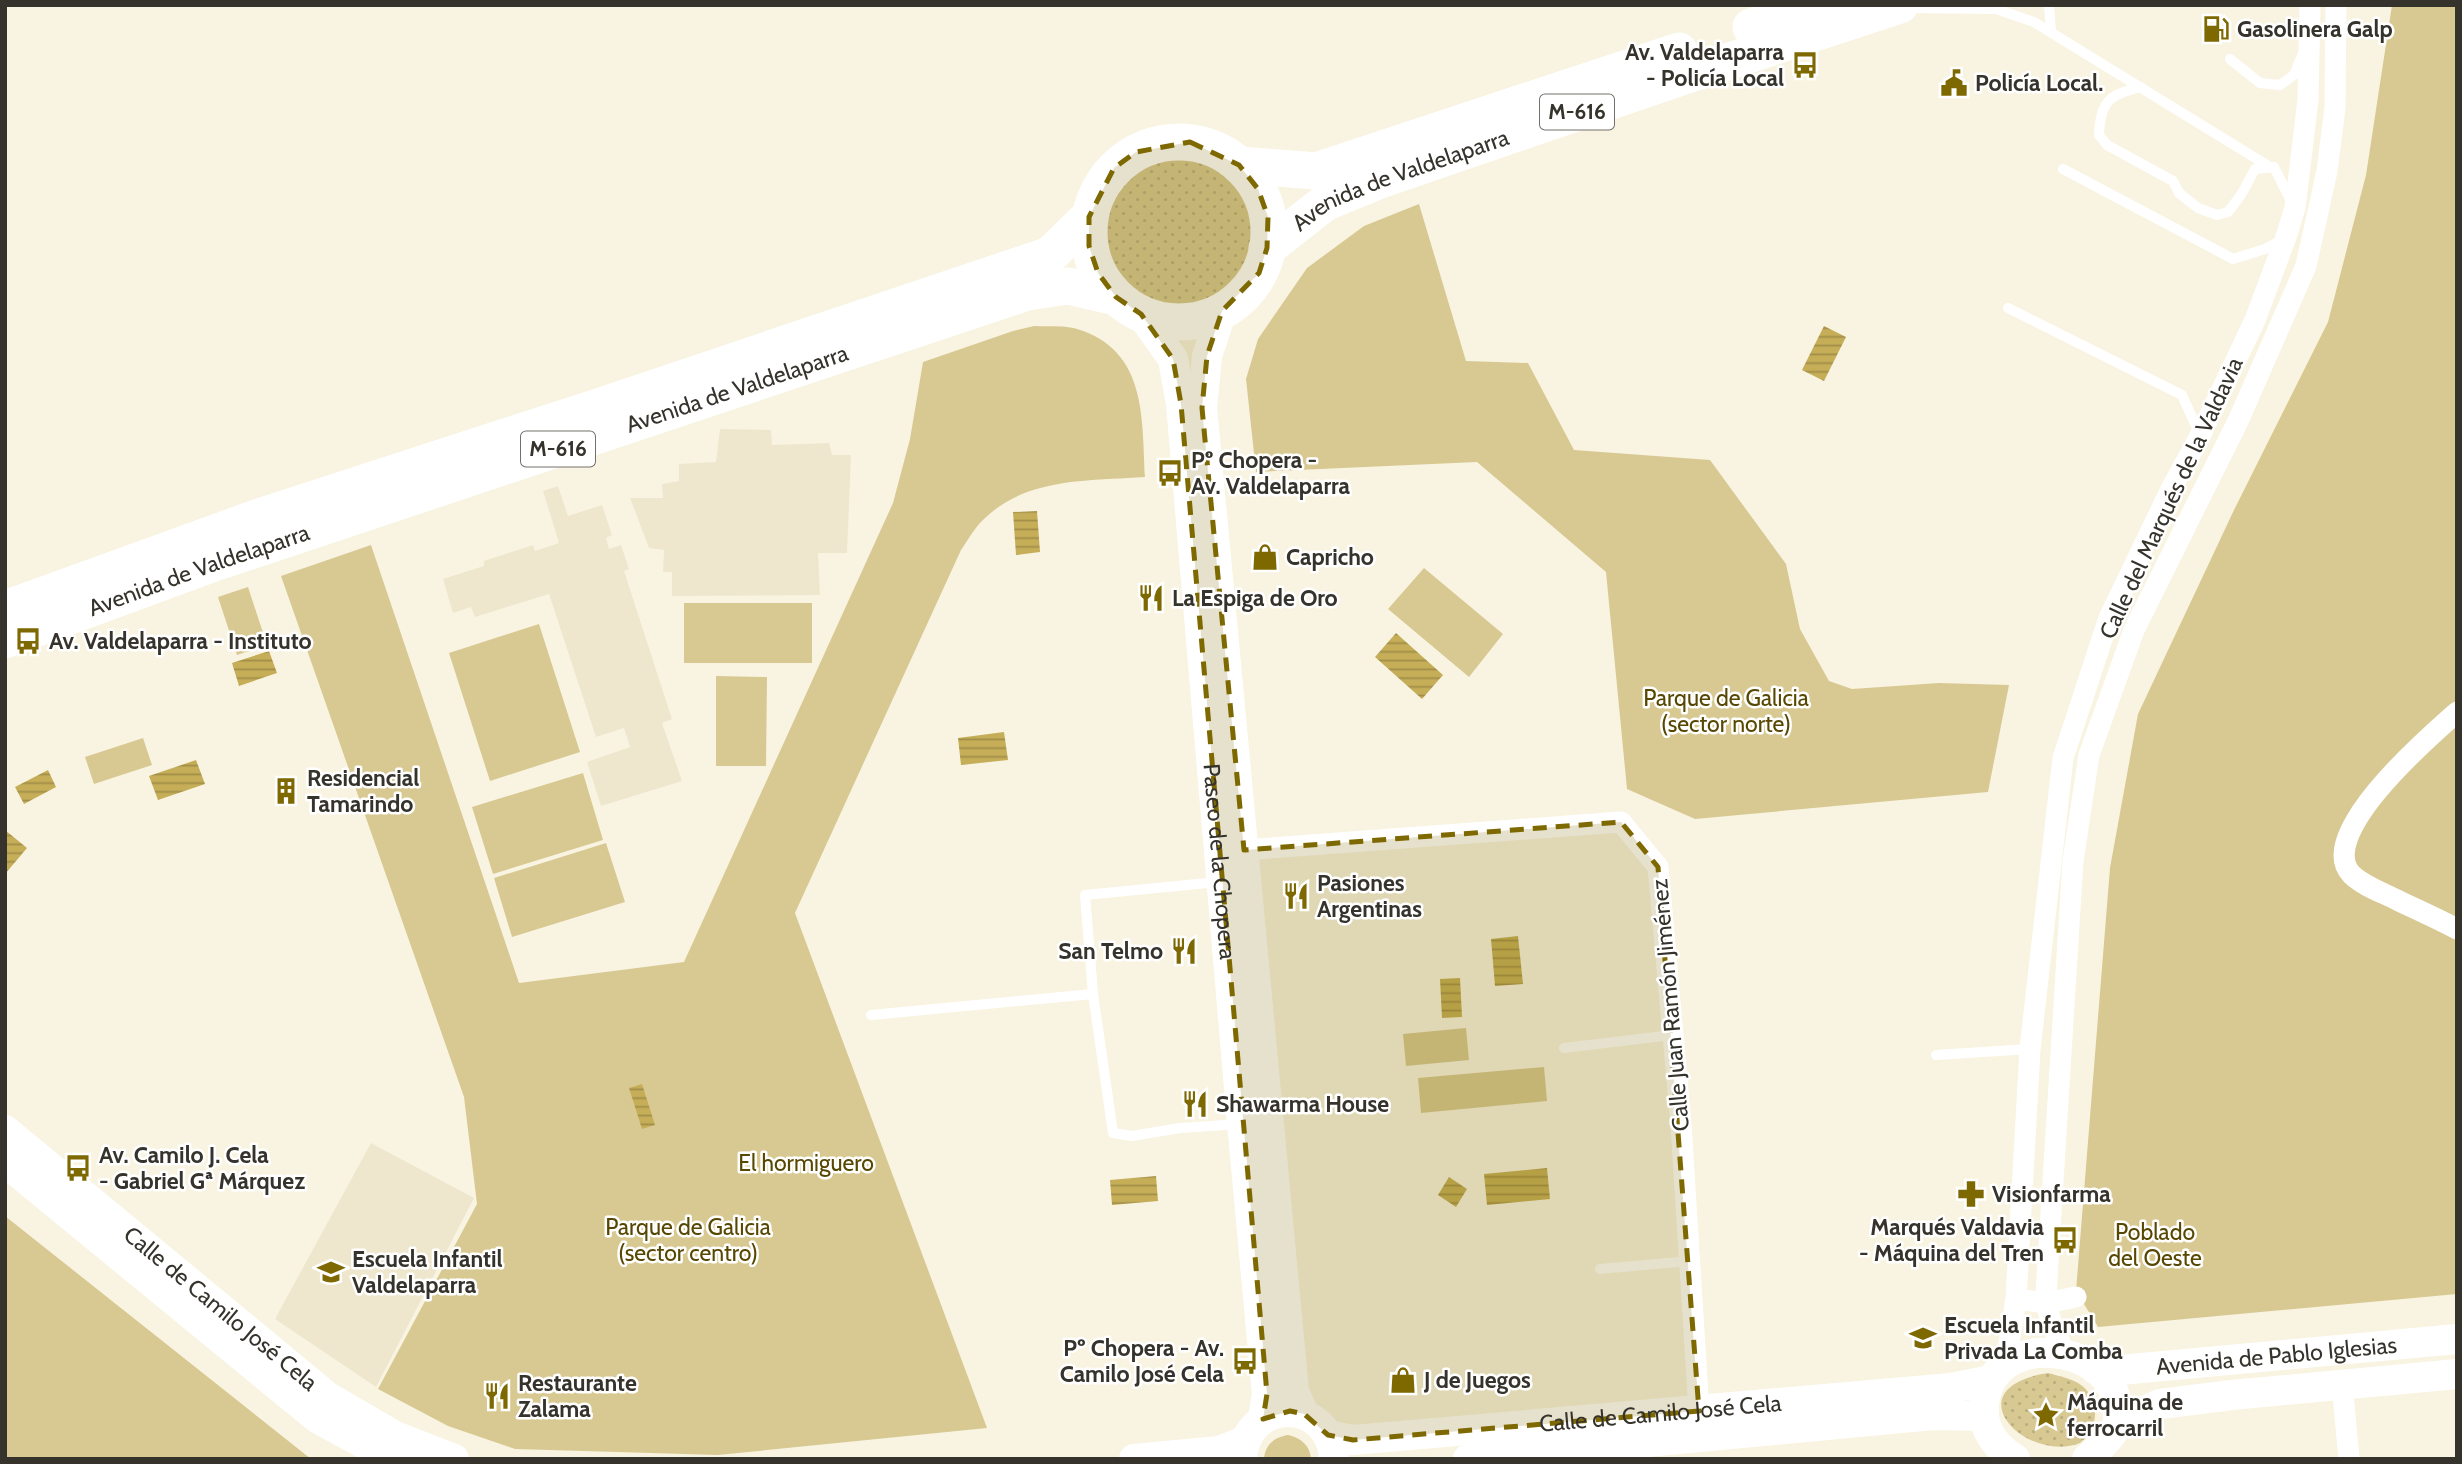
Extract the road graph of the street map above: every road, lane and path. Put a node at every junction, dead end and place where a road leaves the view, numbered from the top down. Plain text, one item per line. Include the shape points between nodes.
1 (1816, 5) edge
2 (2049, 5) edge
3 (2310, 5) edge
4 (2336, 5) edge
5 (1975, 6) edge
6 (1895, 7) edge
7 (2051, 32) junction
8 (2309, 39) junction
9 (2230, 59) dead end
10 (2141, 87) junction
11 (1239, 165) junction
12 (2270, 167) junction
13 (2063, 169) dead end
14 (2295, 208) junction
15 (1089, 217) junction
16 (2286, 237) junction
17 (1267, 248) junction
18 (1128, 305) junction
19 (2008, 308) dead end
20 (1223, 311) junction
21 (2200, 436) junction
22 (5, 609) edge
23 (5, 640) edge
24 (2457, 712) edge
25 (1244, 850) junction
26 (1221, 881) junction
27 (2457, 929) edge
28 (1093, 994) junction
29 (872, 1015) dead end
30 (1672, 1035) junction
31 (1564, 1048) dead end
32 (2030, 1049) junction
33 (1936, 1055) dead end
34 (1241, 1124) junction
35 (5, 1130) edge
36 (5, 1162) edge
37 (1690, 1261) junction
38 (1600, 1269) dead end
39 (2076, 1297) dead end
40 (2016, 1299) junction
41 (2046, 1303) junction
42 (2457, 1339) edge
43 (2066, 1354) junction
44 (2095, 1369) junction
45 (1995, 1374) junction
46 (2457, 1374) edge
47 (2342, 1384) junction
48 (1699, 1411) junction
49 (1304, 1414) junction
50 (1983, 1416) junction
51 (2118, 1423) junction
52 (1250, 1440) edge
53 (1331, 1447) edge
54 (2007, 1456) edge
55 (392, 1459) edge
56 (454, 1459) edge
57 (1134, 1459) edge
58 (1468, 1459) edge
59 (2087, 1459) edge
60 (2349, 1459) edge

1 - 11 highway, Avenida de Valdelaparra / M-616 via 1316,171
2 - 7 lane
3 - 8 street, Calle del Marqués de la Valdavia
4 - 41 street, Calle del Marqués de la Valdavia via 2330,146 2306,266 2239,419 2134,630 2089,755 2073,862
5 - 6 lane
5 - 7 lane via 1996,9
6 - 17 highway, Avenida de Valdelaparra / M-616 via 1380,180 1326,202
7 - 10 lane
8 - 9 lane via 2294,75 2280,85 2260,83
8 - 14 street, Calle del Marqués de la Valdavia via 2308,100
10 - 12 lane
10 - 12 lane via 2121,91 2106,101 2099,116 2099,135 2107,145 2173,181 2179,193 2198,208 2217,215 2228,212 2255,169
11 - 15 highway, M-616 via 1216,150 1190,142 1149,147 1114,168 1098,191
11 - 17 highway, M-616 via 1258,189 1268,217
12 - 14 lane
13 - 16 lane via 2233,259
14 - 16 street, Calle del Marqués de la Valdavia
15 - 18 highway, M-616 via 1089,246 1098,274
15 - 22 highway, Avenida de Valdelaparra / M-616 via 1050,255 262,516
16 - 21 street, Calle del Marqués de la Valdavia via 2255,320
17 - 20 highway, M-616 via 1259,273 1244,295
18 - 20 highway, M-616 via 1168,322 1196,321
18 - 23 highway, Avenida de Valdelaparra / M-616 via 1068,286 1027,292 218,562
18 - 26 street, Paseo de la Chopera via 1173,359 1181,404
19 - 21 lane via 2182,395
20 - 25 street, Paseo de la Chopera via 1207,356 1202,408
21 - 32 street, Calle del Marqués de la Valdavia via 2109,618 2063,758
24 - 27 street via 2376,791 2347,836 2343,851 2359,886
25 - 30 street, Calle Juan Ramón Jiménez via 1621,822 1658,867
25 - 49 street, Paseo de la Chopera via 1294,1391
26 - 28 lane via 1085,895
26 - 34 street, Paseo de la Chopera
28 - 29 lane
28 - 34 lane via 1113,1133 1132,1136
30 - 31 lane
30 - 37 street, Calle Juan Ramón Jiménez
32 - 33 lane
32 - 40 street, Calle del Marqués de la Valdavia
34 - 52 street, Paseo de la Chopera via 1267,1394
35 - 56 street, Calle de Camilo José Cela via 328,1397 395,1436
36 - 55 street, Calle de Camilo José Cela via 317,1418
37 - 38 lane
37 - 48 street, Calle Juan Ramón Jiménez
39 - 41 street
40 - 41 street
40 - 45 street, Calle del Marqués de la Valdavia via 2009,1344
41 - 43 street, Calle del Marqués de la Valdavia
42 - 44 street, Avenida de Pablo Iglesias
43 - 44 street
43 - 45 street, Calle de Camilo José Cela via 2026,1355
44 - 51 street via 2105,1377 2116,1399
45 - 48 street, Calle de Camilo José Cela via 1951,1388
45 - 50 street via 1986,1392
46 - 47 street, Avenida de Pablo Iglesias
47 - 51 street, Avenida de Pablo Iglesias via 2160,1404
47 - 60 street
48 - 53 street, Calle de Camilo José Cela via 1353,1440
49 - 52 street via 1276,1413
49 - 53 street via 1318,1423
50 - 54 street
50 - 58 street, Calle de Camilo José Cela via 1933,1415 1648,1446
51 - 59 street
52 - 57 street via 1219,1451

